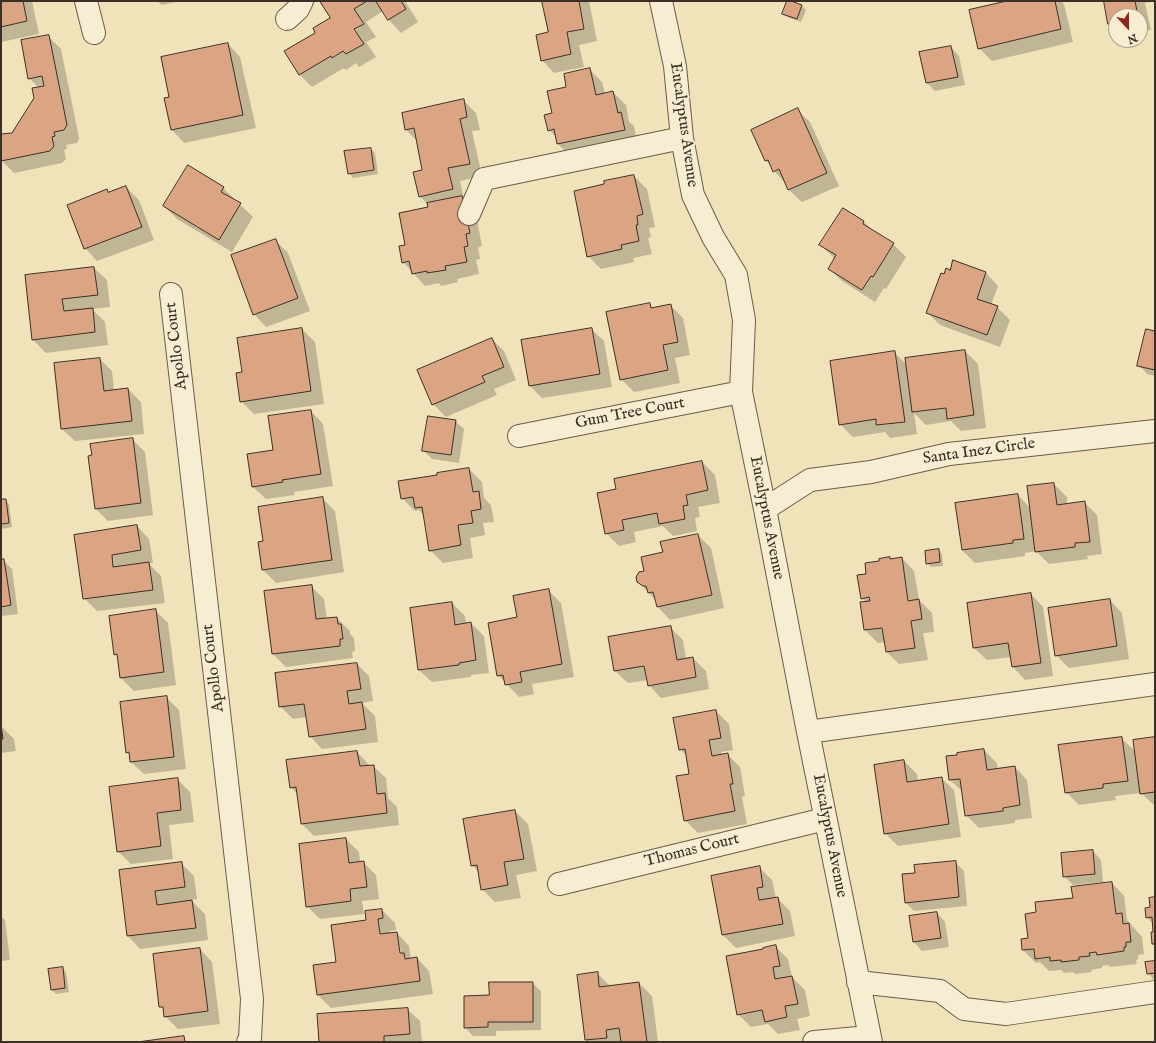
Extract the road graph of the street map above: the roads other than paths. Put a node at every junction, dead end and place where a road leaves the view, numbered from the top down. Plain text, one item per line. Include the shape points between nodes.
1 (86, 1) edge
2 (302, 1) edge
3 (661, 1) edge
4 (287, 18) dead end
5 (94, 33) dead end
6 (682, 138) junction
7 (469, 214) dead end
8 (171, 294) dead end
9 (741, 392) junction
10 (1155, 431) edge
11 (519, 436) dead end
12 (765, 509) junction
13 (1155, 684) edge
14 (808, 732) junction
15 (825, 819) junction
16 (559, 884) dead end
17 (858, 982) junction
18 (1155, 992) edge
19 (870, 1039) edge
20 (248, 1042) edge
21 (814, 1042) edge

1 - 5 street
2 - 4 street via 298,9
3 - 6 street, Eucalyptus Avenue via 675,66
6 - 7 street via 484,179
6 - 9 street, Eucalyptus Avenue via 693,195 713,238 736,275 744,320
8 - 20 street, Apollo Court via 252,999
9 - 11 street, Gum Tree Court
9 - 12 street, Eucalyptus Avenue
10 - 12 street, Santa Inez Circle via 949,454 871,472 810,480
12 - 14 street, Eucalyptus Avenue
13 - 14 street
14 - 15 street, Eucalyptus Avenue
15 - 16 street, Thomas Court
15 - 17 street, Eucalyptus Avenue
17 - 18 street via 940,991 964,1009 1006,1014
17 - 19 street, Eucalyptus Avenue
19 - 21 street

